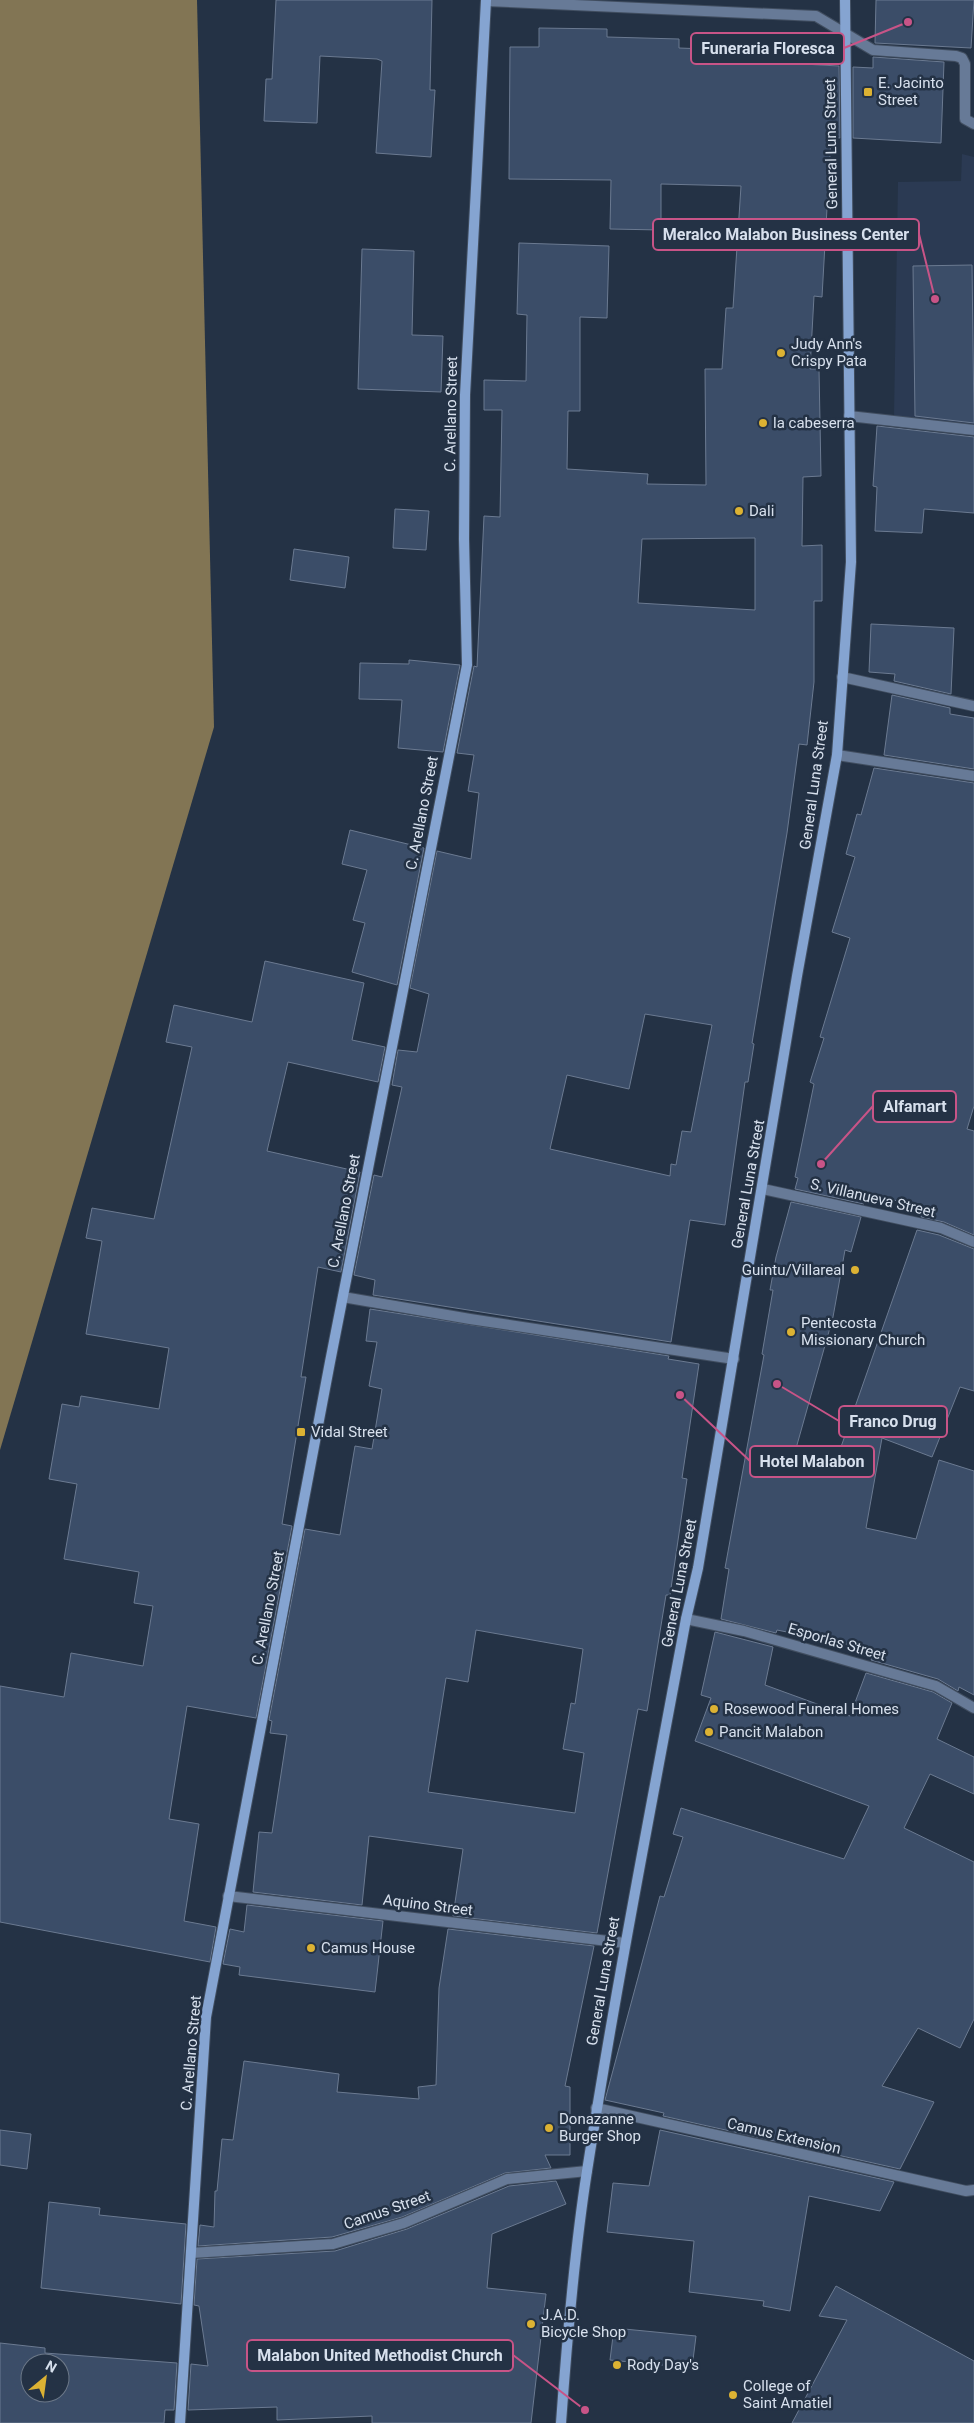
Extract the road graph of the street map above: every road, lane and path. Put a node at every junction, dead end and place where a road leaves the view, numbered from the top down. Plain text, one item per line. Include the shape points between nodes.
1 (486, 0) edge
2 (845, 0) edge
3 (845, 32) junction
4 (974, 124) edge
5 (849, 416) junction
6 (974, 430) edge
7 (842, 677) junction
8 (974, 706) edge
9 (837, 754) junction
10 (974, 776) edge
11 (763, 1188) junction
12 (974, 1242) edge
13 (343, 1297) junction
14 (734, 1359) junction
15 (686, 1619) junction
16 (974, 1708) edge
17 (228, 1896) junction
18 (625, 1943) junction
19 (596, 2108) junction
20 (587, 2171) junction
21 (970, 2191) edge
22 (191, 2253) junction
23 (180, 2423) edge
24 (561, 2423) edge

1 - 3 street via 816,16
1 - 13 main road, C. Arellano Street via 465,395 467,665
2 - 3 main road, General Luna Street
3 - 4 street via 873,50 962,58 965,64 965,119
3 - 5 main road, General Luna Street
5 - 6 street
5 - 7 main road, General Luna Street via 851,562
7 - 8 street
7 - 9 main road, General Luna Street
9 - 10 street
9 - 11 main road, General Luna Street
11 - 12 street, S. Villanueva Street via 941,1228
11 - 14 main road, General Luna Street
13 - 14 street
13 - 17 main road, C. Arellano Street
14 - 15 main road, General Luna Street via 698,1568
15 - 16 street, Esporlas Street via 744,1631 936,1686
15 - 18 main road, General Luna Street
17 - 18 street, Aquino Street
17 - 22 main road, C. Arellano Street via 206,2017
18 - 19 main road, General Luna Street
19 - 20 main road, General Luna Street
19 - 21 street, Camus Extension
20 - 22 street, Camus Street via 507,2179 404,2223 333,2244
20 - 24 main road, General Luna Street
22 - 23 main road, C. Arellano Street

